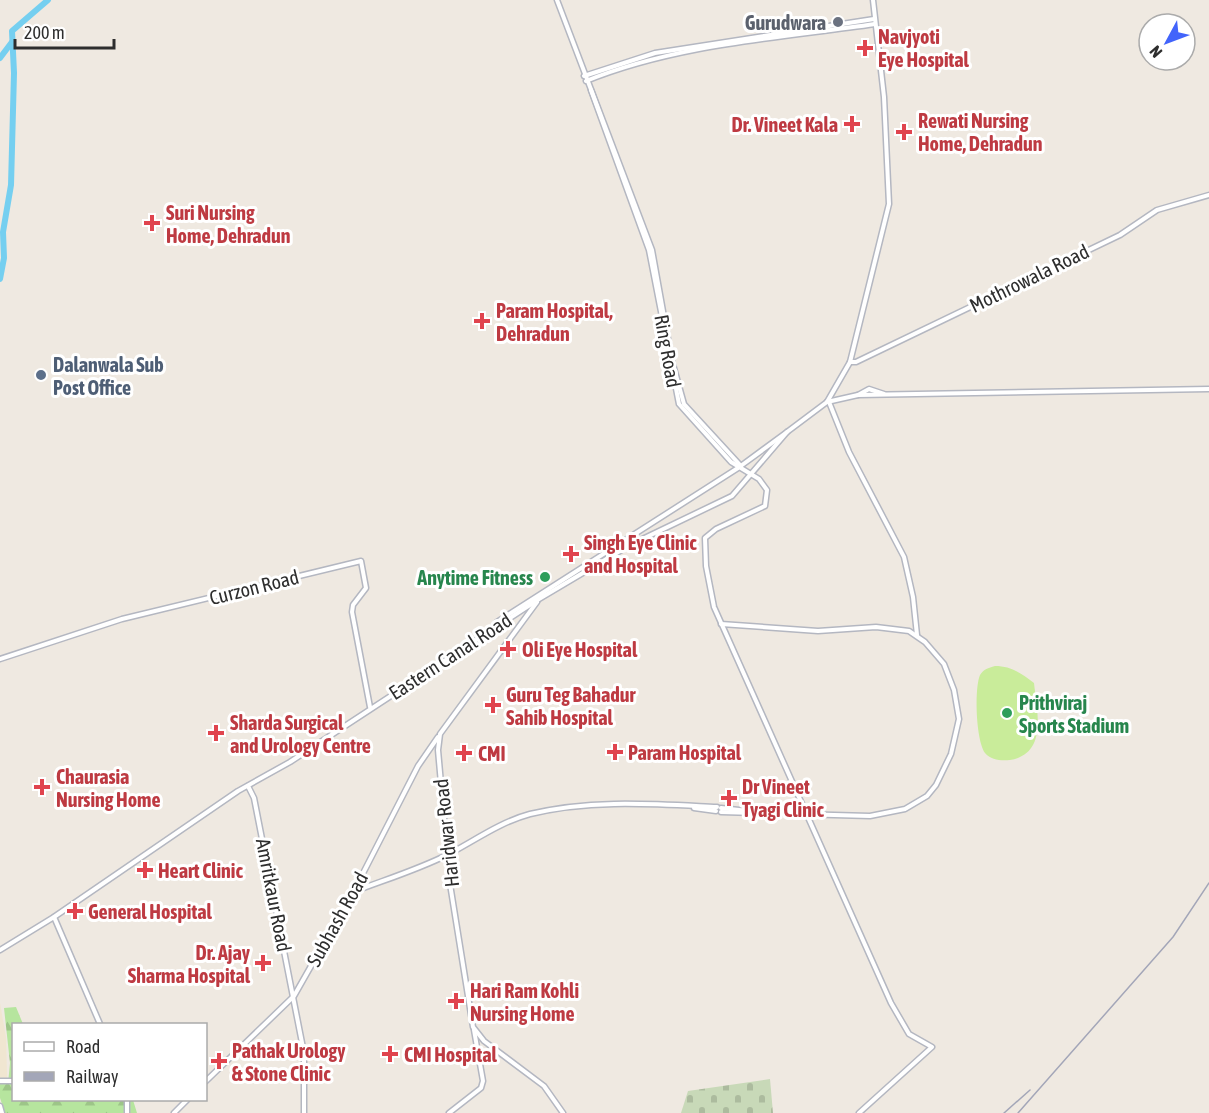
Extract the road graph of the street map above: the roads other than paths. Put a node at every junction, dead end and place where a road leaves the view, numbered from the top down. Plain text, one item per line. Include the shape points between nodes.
1 (557, 0) edge
2 (873, 0) edge
3 (874, 21) junction
4 (585, 78) junction
5 (1209, 195) edge
6 (849, 362) junction
7 (1209, 389) edge
8 (828, 402) junction
9 (787, 432) junction
10 (740, 467) junction
11 (752, 475) junction
12 (538, 598) junction
13 (722, 624) junction
14 (917, 636) junction
15 (0, 659) edge
16 (370, 707) junction
17 (440, 735) junction
18 (248, 786) junction
19 (806, 813) junction
20 (447, 855) junction
21 (352, 892) junction
22 (54, 917) junction
23 (0, 950) edge
24 (294, 996) junction
25 (100, 1023) edge
26 (473, 1027) junction
27 (207, 1080) edge
28 (186, 1101) edge
29 (0, 1106) edge
30 (2, 1113) edge
31 (174, 1113) edge
32 (304, 1113) edge
33 (449, 1113) edge
34 (563, 1113) edge
35 (859, 1113) edge

1 - 4 street, Ring Road
2 - 3 street
3 - 4 street via 655,53
3 - 6 street via 884,97 889,204
4 - 10 street, Ring Road via 649,250 679,404
5 - 6 street, Mothrowala Road via 1157,210 1120,235
6 - 8 street
7 - 8 street via 885,395 868,389
8 - 9 street
8 - 14 street via 849,452 904,557
9 - 10 street
9 - 11 street
10 - 11 street, Ring Road
10 - 12 street
11 - 12 street via 732,496 655,532
11 - 13 street via 767,490 765,506 716,529 704,541 709,586
12 - 16 street, Eastern Canal Road
12 - 17 street
13 - 14 street via 818,631 889,627
13 - 19 street
14 - 19 street via 948,672 958,710 957,735 936,785 920,801 891,813
15 - 16 street, Curzon Road via 122,619 361,561 366,591 352,608
16 - 18 street, Eastern Canal Road
17 - 20 street, Haridwar Road
17 - 21 street, Subhash Road via 418,766
18 - 22 street, Eastern Canal Road
18 - 24 street, Amritkaur Road via 255,798
19 - 20 street via 620,803 554,809 518,818
19 - 35 street via 901,1023 909,1034 932,1047
20 - 21 street
20 - 26 street, Haridwar Road
21 - 24 street, Subhash Road
22 - 23 street, Eastern Canal Road
22 - 25 street
24 - 27 street, Subhash Road
24 - 32 street, Amritkaur Road via 304,1053
26 - 33 street, Haridwar Road via 483,1081 481,1088
26 - 34 street via 484,1041 544,1086
28 - 31 street
29 - 30 street

